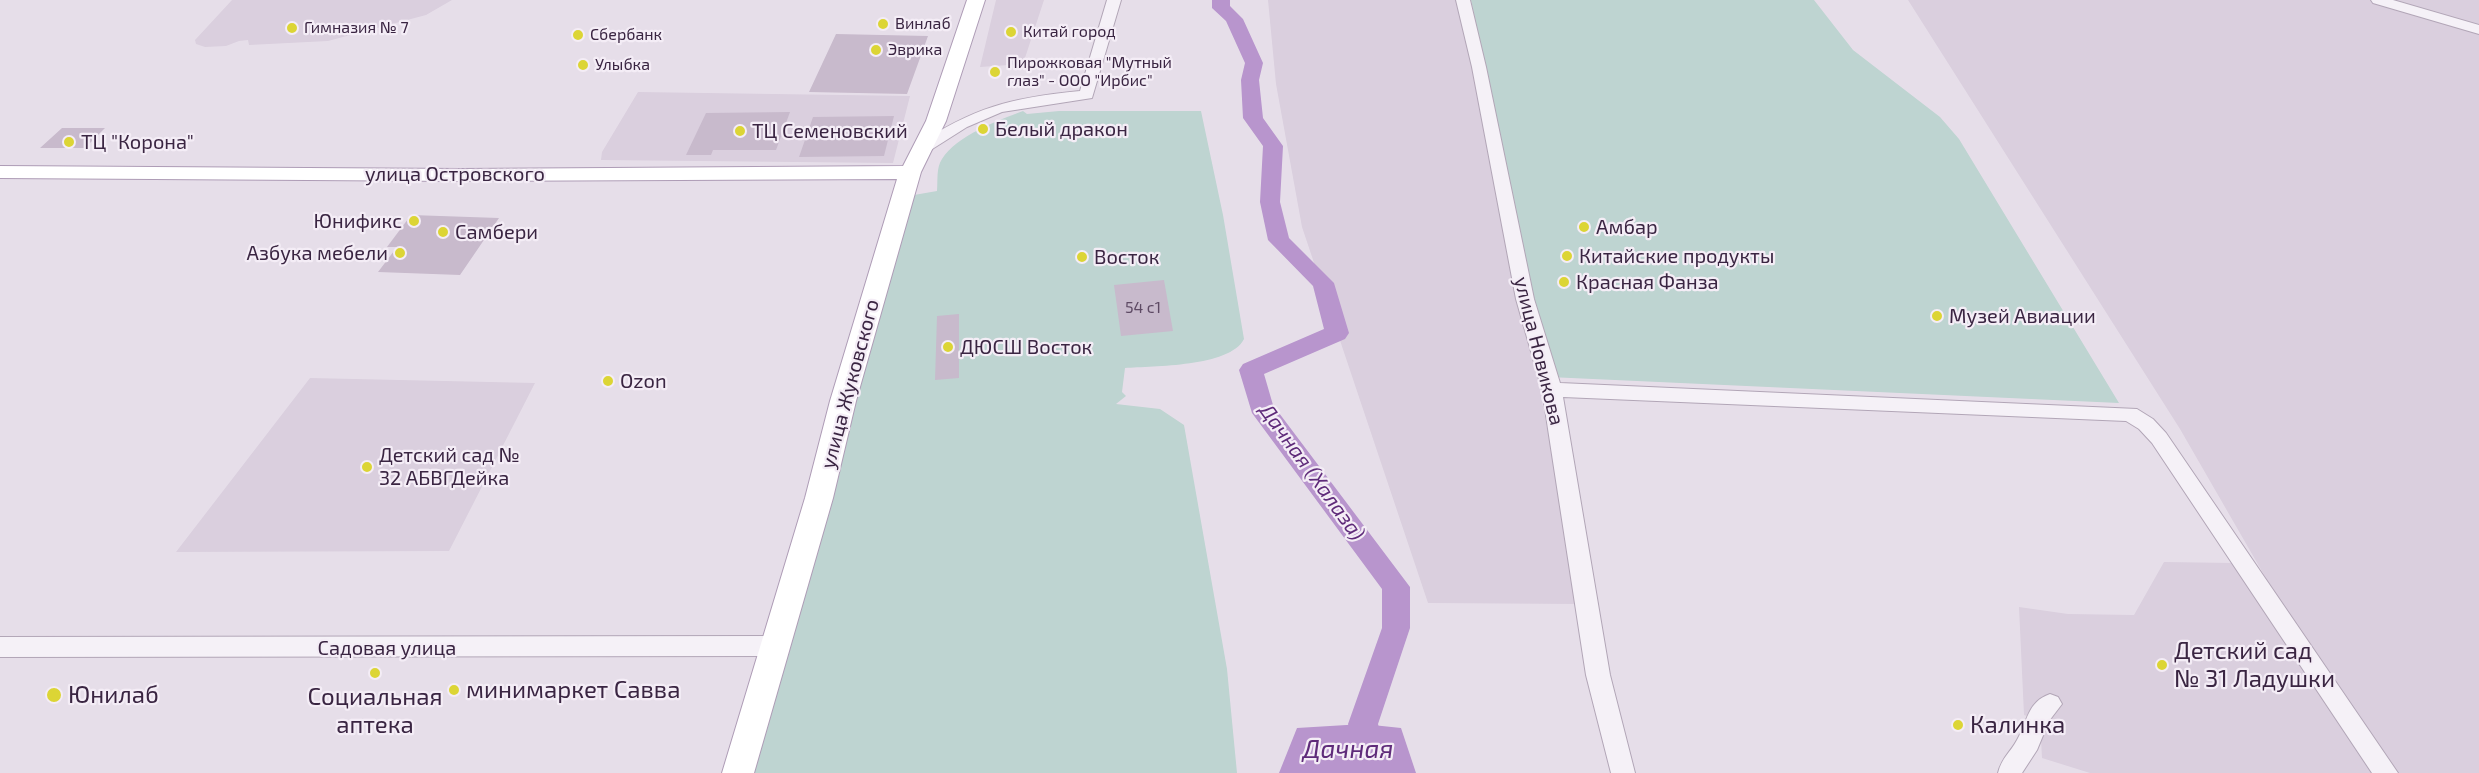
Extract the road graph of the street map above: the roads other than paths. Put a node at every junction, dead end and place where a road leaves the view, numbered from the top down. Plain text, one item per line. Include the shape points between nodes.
1 (976, 0) edge
2 (1114, 0) edge
3 (1463, 0) edge
4 (2378, 0) edge
5 (2479, 30) edge
6 (915, 161) junction
7 (0, 172) edge
8 (1552, 390) junction
9 (774, 646) junction
10 (0, 647) edge
11 (2050, 704) dead end
12 (738, 773) edge
13 (1623, 773) edge
14 (2010, 773) edge
15 (2386, 773) edge

1 - 6 main road, улица Жуковского via 936,121
2 - 6 street via 1087,95 1030,100 997,108 965,122
3 - 8 street, улица Новикова via 1525,299
4 - 5 street
6 - 7 main road, улица Островского via 461,175
6 - 9 main road, улица Жуковского
8 - 13 street, улица Новикова via 1598,675
8 - 15 street via 2130,414 2159,438
9 - 10 street, Садовая улица
9 - 12 main road, улица Жуковского
11 - 14 street via 2040,711 2025,750 2013,760

